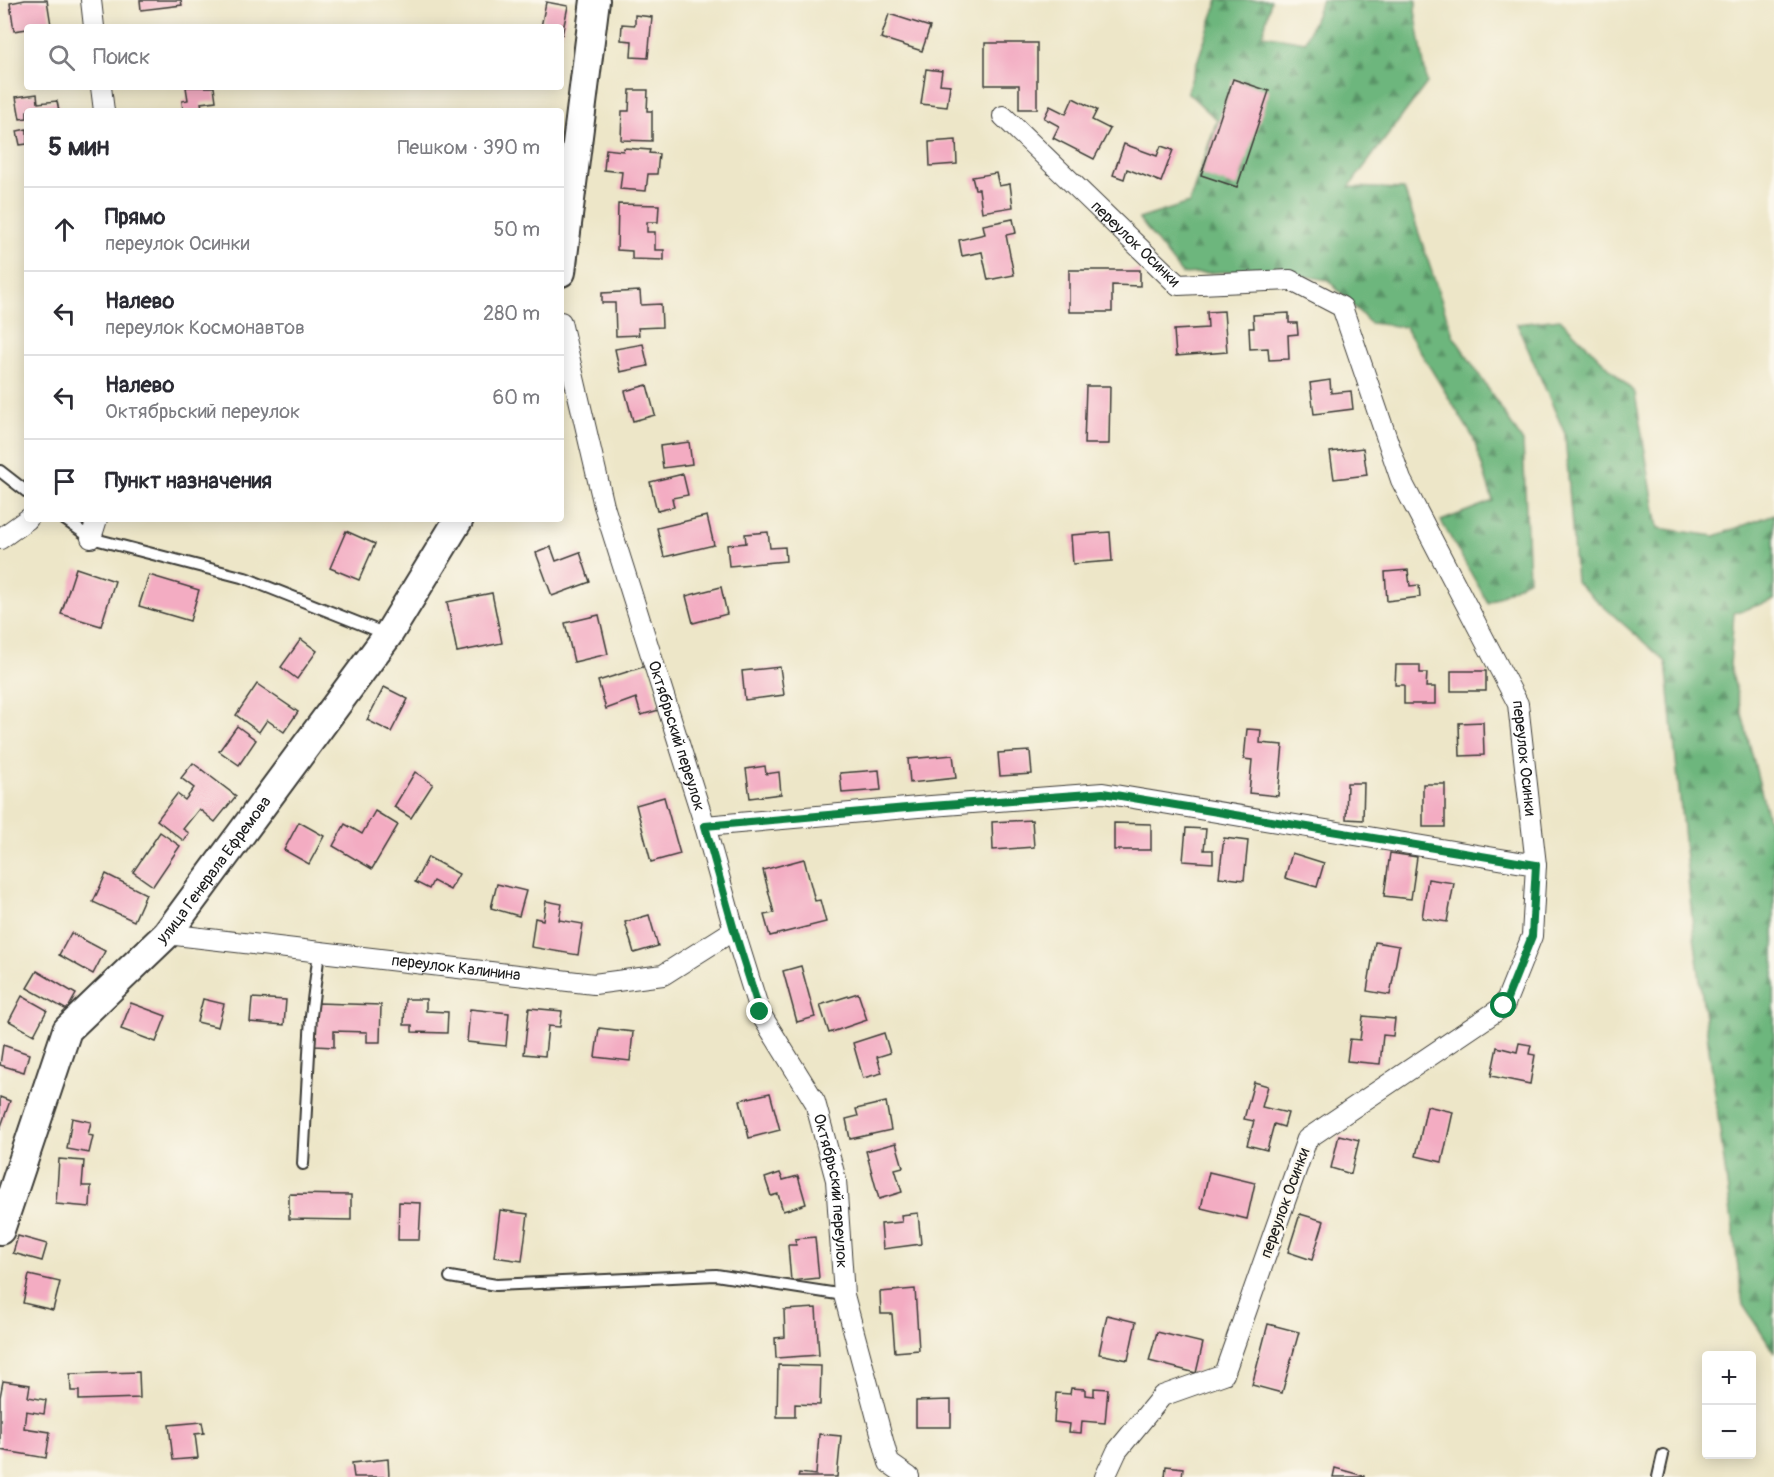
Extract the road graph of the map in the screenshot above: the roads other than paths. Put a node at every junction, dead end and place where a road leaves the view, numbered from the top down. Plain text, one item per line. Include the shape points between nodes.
1 (91, 0) edge
2 (595, 0) edge
3 (94, 24) edge
4 (101, 90) edge
5 (104, 108) edge
6 (1003, 116) dead end
7 (564, 248) edge
8 (564, 335) edge
9 (0, 471) edge
10 (24, 490) edge
11 (24, 522) edge
12 (68, 522) edge
13 (96, 522) edge
14 (457, 522) edge
15 (0, 538) edge
16 (91, 538) junction
17 (388, 635) junction
18 (705, 826) junction
19 (1536, 865) junction
20 (734, 930) junction
21 (167, 934) junction
22 (319, 952) junction
23 (303, 1164) dead end
24 (0, 1230) edge
25 (450, 1277) dead end
26 (843, 1295) junction
27 (1663, 1455) dead end
28 (909, 1477) edge
29 (1105, 1477) edge
30 (1658, 1477) edge

1 - 3 street
2 - 7 street
4 - 5 street
6 - 19 street, переулок Осинки via 1178,285 1290,280 1342,307 1401,480 1518,704
8 - 18 street, Октябрьский переулок via 603,506
9 - 10 lane
11 - 15 street
12 - 16 lane
13 - 16 street
14 - 17 street, улица Генерала Ефремова
16 - 17 lane via 244,578
17 - 21 street, улица Генерала Ефремова
18 - 19 street via 1103,793
18 - 20 street, Октябрьский переулок
19 - 29 street, переулок Осинки via 1532,936 1504,1006 1307,1139 1224,1374 1162,1396 1117,1451
20 - 22 street, переулок Калинина via 663,975 594,984
20 - 26 street, Октябрьский переулок via 760,1012 815,1102 837,1180
21 - 22 street, переулок Калинина
21 - 24 street, улица Генерала Ефремова via 67,1030
22 - 23 lane via 311,1016
25 - 26 lane via 496,1285 716,1275
26 - 28 street, Октябрьский переулок via 889,1463
27 - 30 lane

